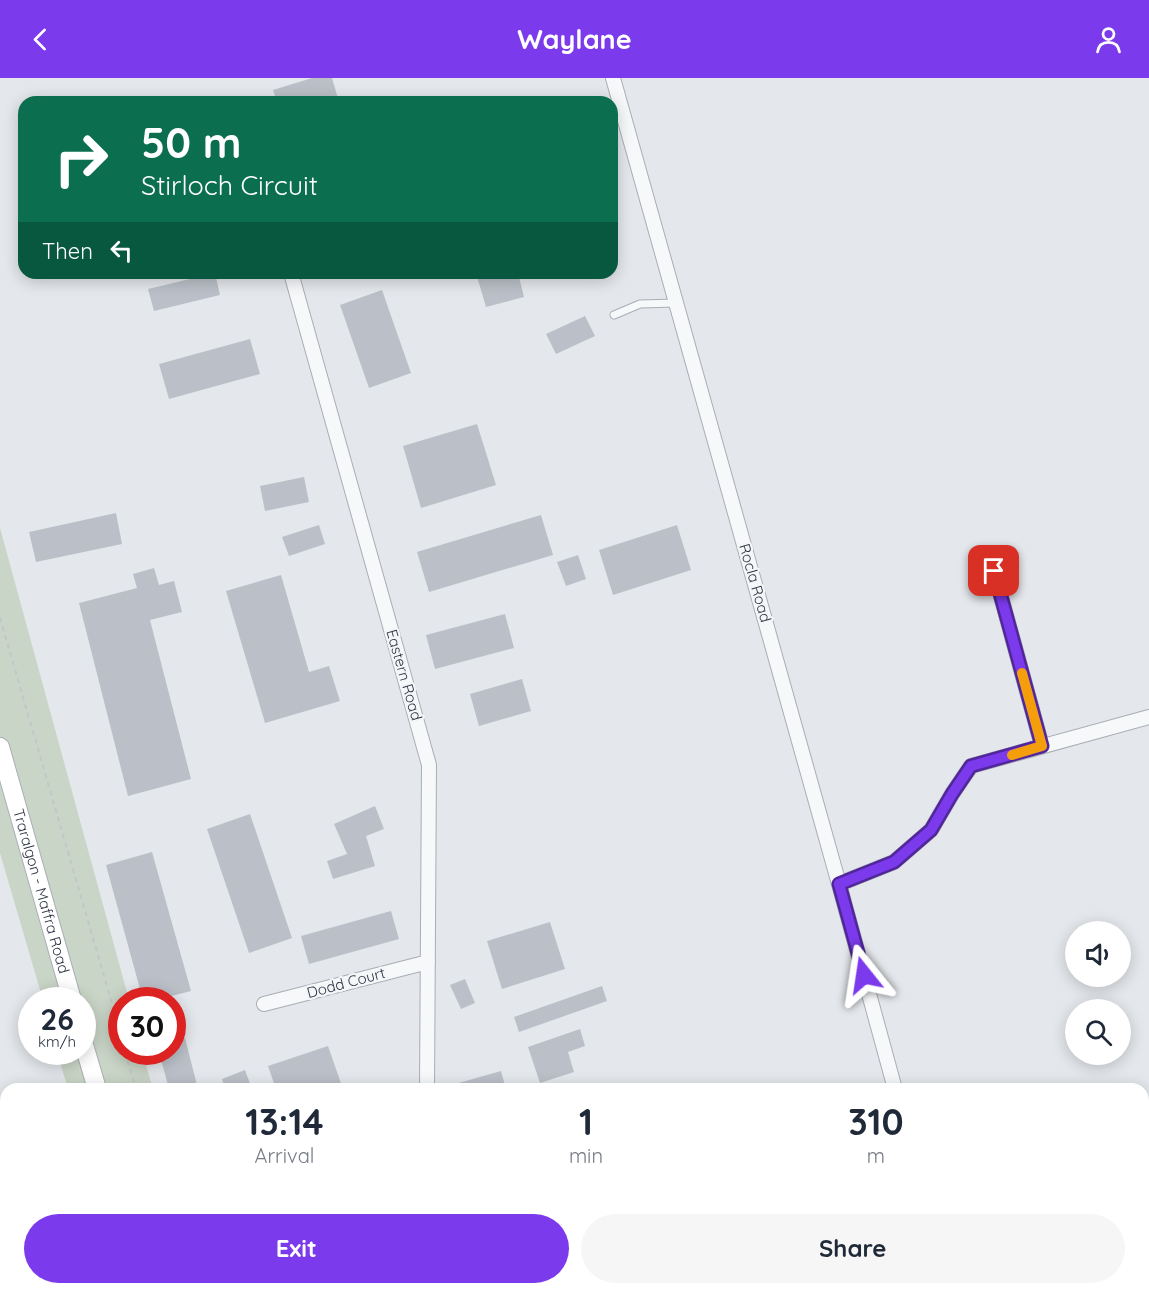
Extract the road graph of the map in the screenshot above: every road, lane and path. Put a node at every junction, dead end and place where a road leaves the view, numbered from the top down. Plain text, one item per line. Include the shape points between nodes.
1 (613, 78) edge
2 (293, 279) edge
3 (676, 303) junction
4 (614, 315) dead end
5 (994, 571) dead end
6 (0, 618) edge
7 (1149, 717) edge
8 (1042, 746) junction
9 (0, 747) edge
10 (839, 884) junction
11 (428, 962) junction
12 (68, 987) edge
13 (108, 990) edge
14 (264, 1004) dead end
15 (90, 1065) edge
16 (129, 1065) edge
17 (95, 1083) edge
18 (134, 1083) edge
19 (427, 1083) edge
20 (893, 1083) edge

1 - 3 street, Rocla Road
2 - 11 street, Eastern Road via 429,765
3 - 4 lane via 640,304
3 - 10 street, Rocla Road
5 - 8 street
6 - 13 path
7 - 8 street
8 - 10 street via 971,766 931,830 894,862
9 - 12 main road, Traralgon - Maffra Road
10 - 20 street, Rocla Road
11 - 14 street, Dodd Court
11 - 19 street, Eastern Road
15 - 17 main road
16 - 18 path

